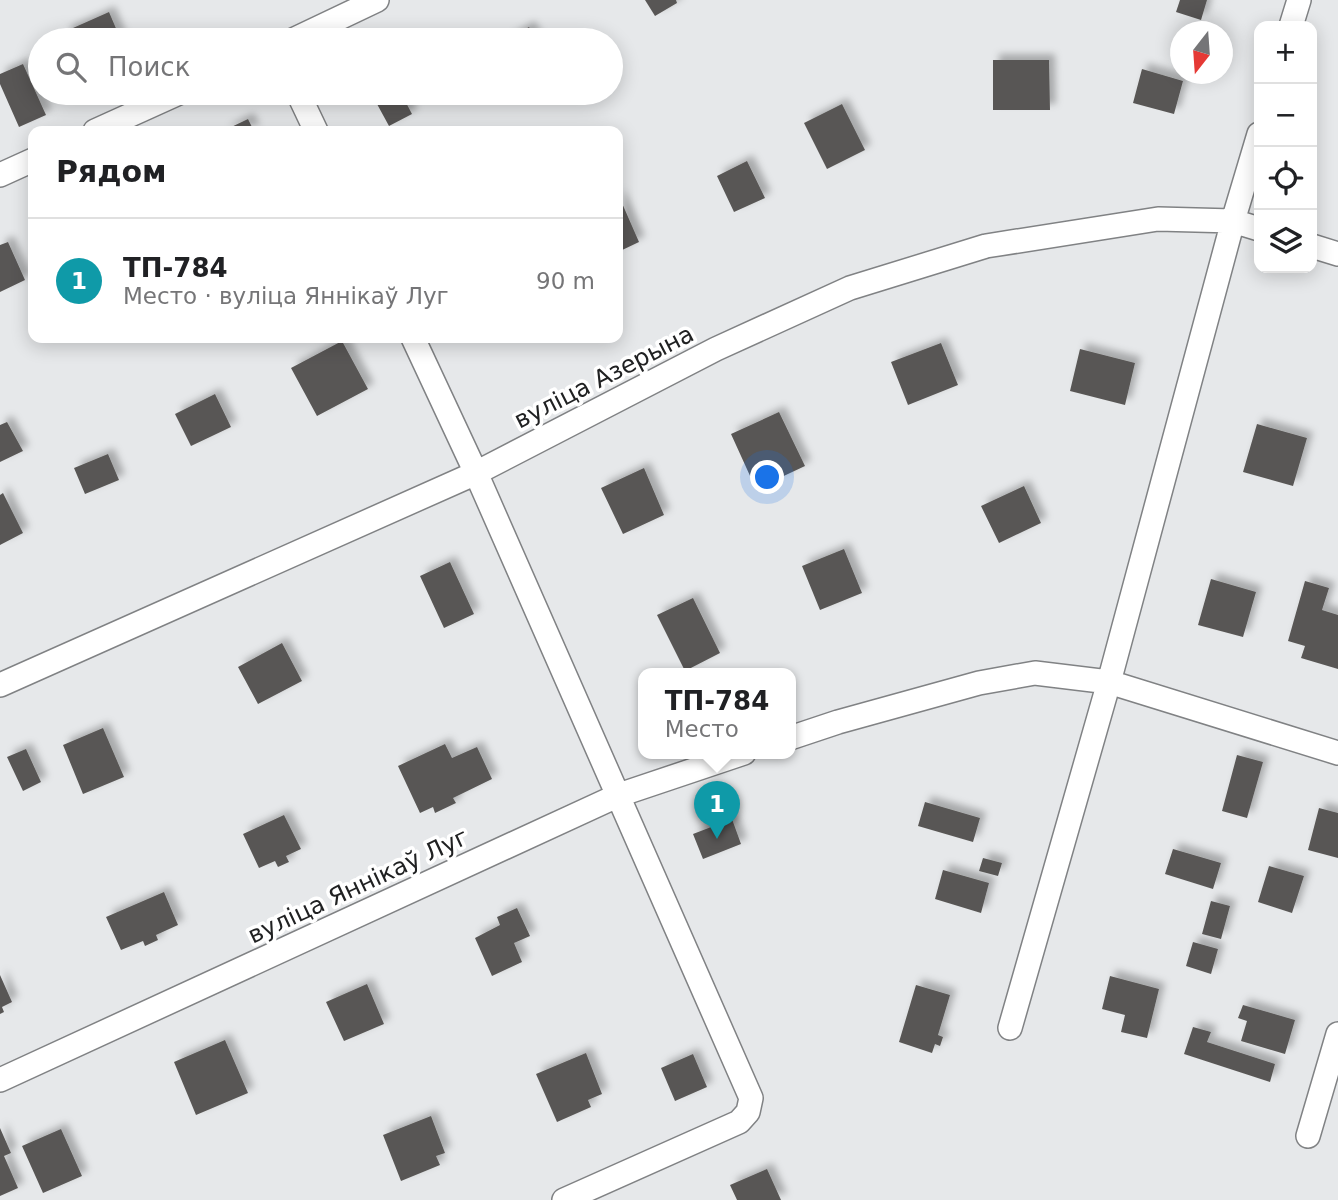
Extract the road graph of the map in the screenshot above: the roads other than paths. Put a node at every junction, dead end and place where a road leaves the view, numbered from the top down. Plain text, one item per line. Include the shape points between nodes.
1 (377, 0) edge
2 (1299, 0) edge
3 (1293, 21) edge
4 (318, 28) edge
5 (152, 105) edge
6 (304, 105) edge
7 (106, 126) edge
8 (314, 126) edge
9 (1255, 147) edge
10 (28, 162) edge
11 (0, 175) edge
12 (1233, 221) junction
13 (1254, 227) edge
14 (1317, 248) edge
15 (1338, 254) edge
16 (415, 343) edge
17 (476, 473) junction
18 (1109, 682) junction
19 (0, 685) edge
20 (796, 736) edge
21 (1338, 753) edge
22 (726, 759) edge
23 (619, 795) junction
24 (1010, 1028) dead end
25 (1338, 1034) edge
26 (0, 1080) edge
27 (1308, 1136) dead end
28 (564, 1200) edge

1 - 4 street
2 - 3 street
5 - 7 street
6 - 8 street
9 - 12 street
10 - 11 street
12 - 13 street, вуліца Азерына
12 - 17 street, вуліца Азерына via 1158,219 986,246 850,288 716,349
12 - 18 street
14 - 15 street
16 - 17 street
17 - 19 street, вуліца Азерына
17 - 23 street
18 - 20 street via 1035,673 979,683
18 - 21 street
18 - 24 street
22 - 23 street, вуліца Яннікаў Луг
23 - 26 street, вуліца Яннікаў Луг
23 - 28 street via 751,1098 748,1112 739,1122
25 - 27 street

